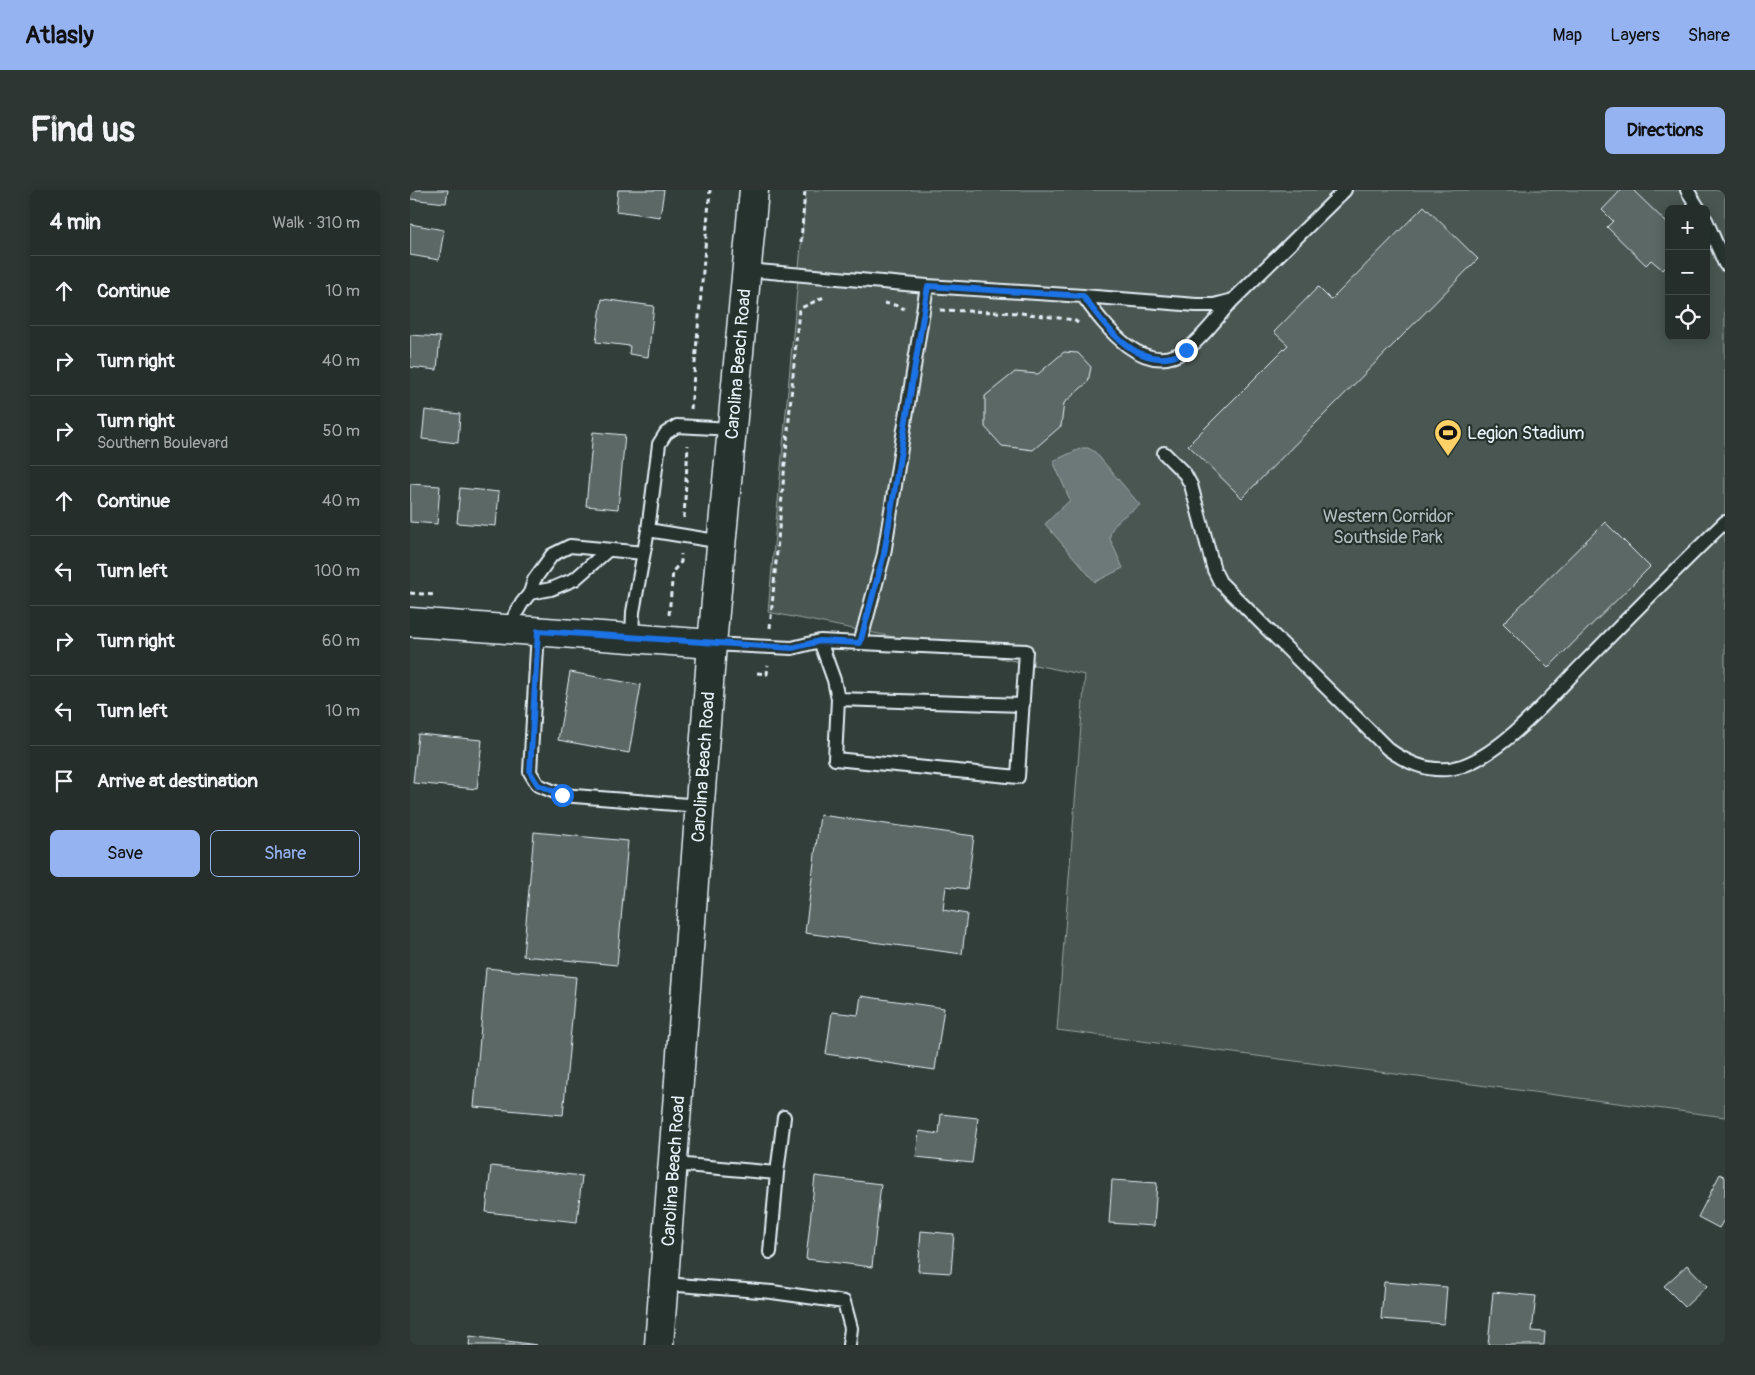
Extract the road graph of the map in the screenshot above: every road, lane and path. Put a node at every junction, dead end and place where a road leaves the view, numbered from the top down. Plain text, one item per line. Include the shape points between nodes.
1 (710, 190) edge
2 (754, 190) edge
3 (804, 190) edge
4 (1345, 190) edge
5 (1687, 190) edge
6 (1696, 205) edge
7 (1710, 229) edge
8 (801, 242) dead end
9 (1725, 264) edge
10 (747, 270) junction
11 (928, 286) junction
12 (1083, 296) junction
13 (1233, 300) junction
14 (690, 425) junction
15 (732, 429) junction
16 (1164, 453) dead end
17 (1725, 522) edge
18 (648, 530) junction
19 (683, 536) junction
20 (722, 542) junction
21 (608, 550) junction
22 (644, 553) junction
23 (530, 593) junction
24 (670, 615) dead end
25 (410, 622) edge
26 (507, 629) junction
27 (538, 631) junction
28 (632, 638) junction
29 (820, 641) junction
30 (860, 643) junction
31 (712, 644) junction
32 (838, 699) junction
33 (1022, 705) junction
34 (700, 806) junction
35 (784, 1118) dead end
36 (674, 1164) junction
37 (777, 1173) junction
38 (770, 1252) dead end
39 (664, 1284) junction
40 (659, 1345) edge
41 (849, 1345) edge

1 - 14 path
2 - 10 main road, Carolina Beach Road
3 - 8 path
4 - 13 lane
5 - 6 lane
7 - 9 lane
10 - 11 lane
10 - 15 main road, Carolina Beach Road
11 - 12 lane
11 - 30 lane via 884,554
12 - 13 lane via 1196,305
12 - 13 lane via 1127,346 1156,358 1173,357 1186,350
14 - 15 lane
14 - 18 lane via 677,426 666,433 659,444
14 - 19 path
15 - 20 main road, Carolina Beach Road
16 - 17 lane via 1192,485 1220,582 1388,749 1403,760 1424,768 1461,766 1494,750
18 - 19 lane
18 - 22 lane
19 - 20 lane
19 - 24 path via 681,562 673,571
20 - 31 main road, Carolina Beach Road
21 - 22 lane
21 - 23 lane via 575,579
21 - 23 lane via 570,546 552,555 534,580
22 - 28 lane via 633,612
23 - 26 lane
25 - 26 main road
26 - 27 main road
27 - 28 main road
27 - 34 lane via 530,772 538,785 562,795
28 - 31 main road
29 - 30 lane
29 - 31 lane via 792,648
29 - 32 lane
30 - 33 lane via 1026,651
31 - 34 main road, Carolina Beach Road
32 - 33 lane
32 - 33 lane via 835,759 1018,777
34 - 36 main road, Carolina Beach Road
35 - 37 lane
36 - 37 lane
36 - 39 main road, Carolina Beach Road
37 - 38 lane
39 - 40 main road, Carolina Beach Road
39 - 41 lane via 772,1292 844,1302 851,1328

